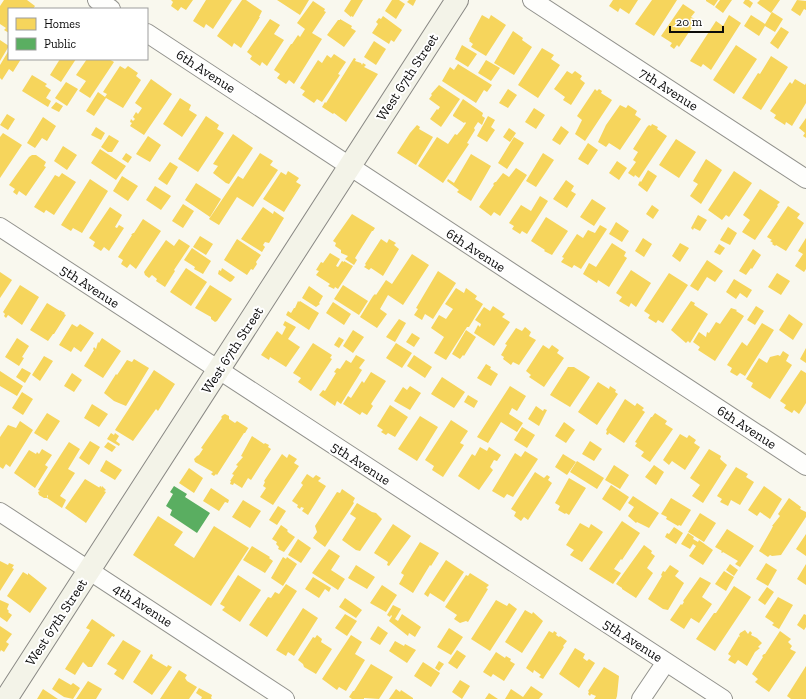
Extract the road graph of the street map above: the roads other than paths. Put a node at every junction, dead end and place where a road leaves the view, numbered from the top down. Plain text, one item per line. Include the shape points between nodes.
1 (98, 0) edge
2 (457, 0) edge
3 (532, 0) edge
4 (110, 8) edge
5 (148, 34) edge
6 (350, 167) junction
7 (806, 179) edge
8 (0, 227) edge
9 (219, 370) junction
10 (806, 466) edge
11 (0, 512) edge
12 (90, 570) junction
13 (666, 662) junction
14 (6, 699) edge
15 (285, 699) edge
16 (641, 699) edge
17 (723, 699) edge

1 - 4 street
2 - 6 street, West 67th Street
3 - 7 street, 7th Avenue
5 - 6 street, 6th Avenue
6 - 9 street, West 67th Street
6 - 10 street, 6th Avenue
8 - 9 street, 5th Avenue
9 - 12 street, West 67th Street
9 - 13 street, 5th Avenue
11 - 12 street, 4th Avenue
12 - 14 street, West 67th Street
12 - 15 street, 4th Avenue
13 - 16 street
13 - 17 street, 5th Avenue

